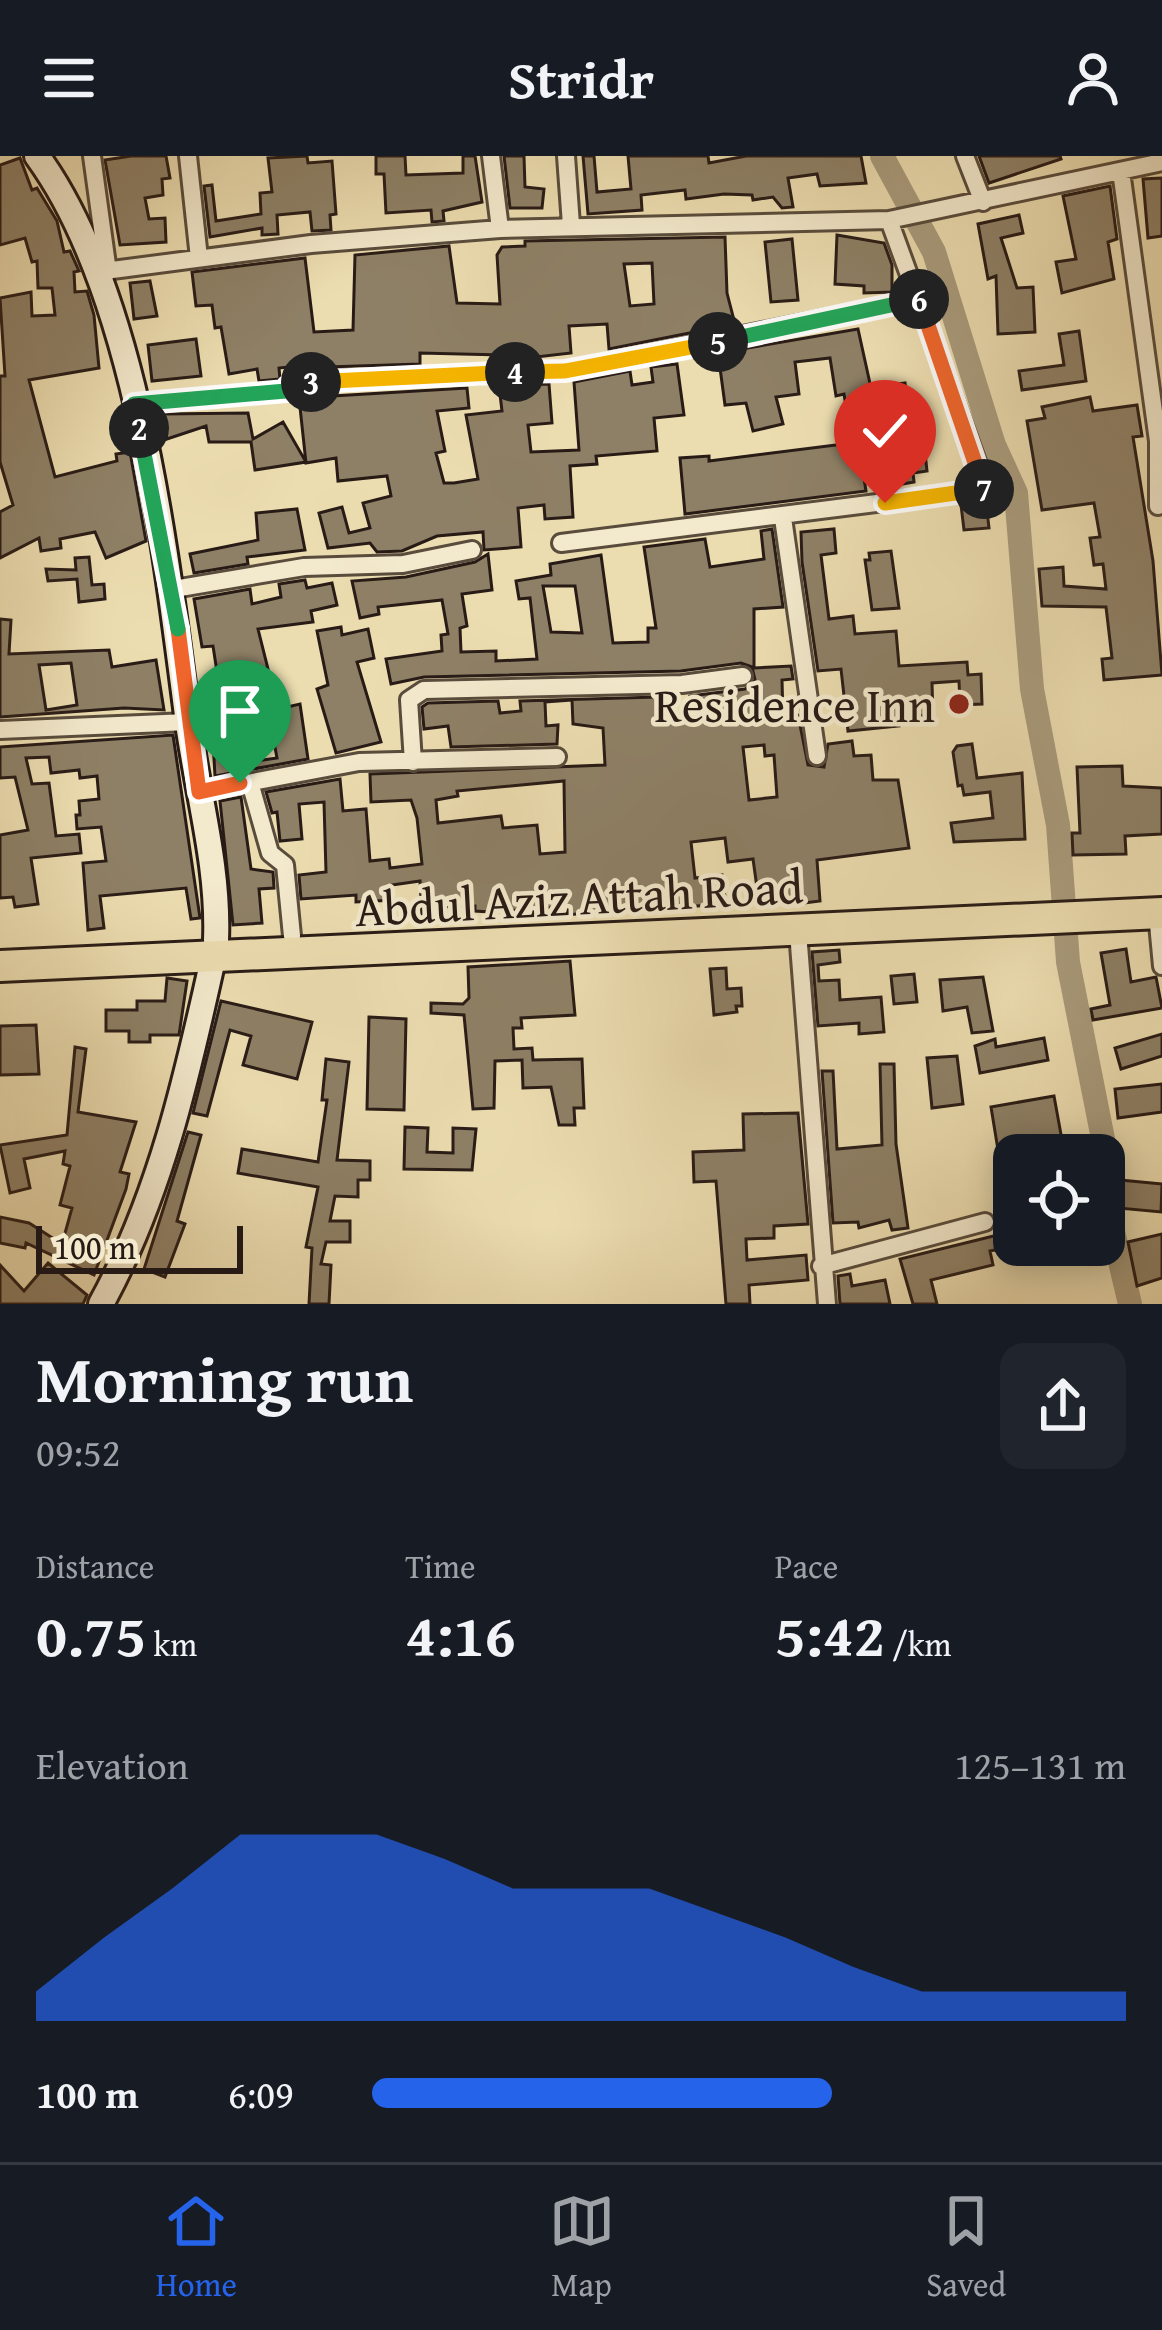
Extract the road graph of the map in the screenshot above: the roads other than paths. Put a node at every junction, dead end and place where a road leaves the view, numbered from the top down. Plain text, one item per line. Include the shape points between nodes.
1 (37, 156) edge
2 (92, 156) edge
3 (188, 156) edge
4 (491, 156) edge
5 (566, 156) edge
6 (965, 156) edge
7 (1162, 162) edge
8 (1120, 171) junction
9 (983, 202) junction
10 (894, 220) junction
11 (571, 225) junction
12 (500, 229) junction
13 (199, 258) junction
14 (102, 272) junction
15 (921, 298) junction
16 (134, 404) junction
17 (1158, 506) dead end
18 (783, 518) junction
19 (561, 543) dead end
20 (472, 550) dead end
21 (174, 589) junction
22 (743, 676) dead end
23 (188, 722) junction
24 (0, 730) edge
25 (817, 756) dead end
26 (557, 757) dead end
27 (412, 762) junction
28 (251, 786) junction
29 (199, 792) junction
30 (1160, 909) edge
31 (1040, 910) junction
32 (798, 932) junction
33 (292, 936) junction
34 (0, 948) edge
35 (215, 950) junction
36 (0, 966) edge
37 (1162, 966) edge
38 (985, 1222) dead end
39 (821, 1266) junction
40 (101, 1304) edge
41 (826, 1304) edge

1 - 14 street
2 - 14 street
3 - 13 street
4 - 12 street
5 - 11 street
6 - 9 street
7 - 8 street
8 - 9 street
8 - 17 street via 1158,441
9 - 10 street
10 - 11 street
10 - 15 street
11 - 12 street
12 - 13 street
13 - 14 street
14 - 16 street
15 - 16 street via 565,371 303,382 286,391
15 - 18 street via 987,489
16 - 21 street
18 - 19 street
18 - 25 street
20 - 21 street
21 - 23 street
22 - 27 street via 424,690 409,700
23 - 24 street
23 - 29 street
26 - 27 street
27 - 28 street via 358,762
28 - 29 street
28 - 33 street via 270,853 285,865
29 - 35 street via 213,866
30 - 31 highway, Abdul Aziz Attah Road
30 - 37 street
31 - 32 highway, Abdul Aziz Attah Road
31 - 33 highway, Abdul Aziz Attah Road
32 - 35 highway, Abdul Aziz Attah Road
32 - 39 street
33 - 35 highway, Abdul Aziz Attah Road
34 - 35 highway, Abdul Aziz Attah Road
35 - 36 highway, Abdul Aziz Attah Road
35 - 40 street via 172,1128
38 - 39 street
39 - 41 street

